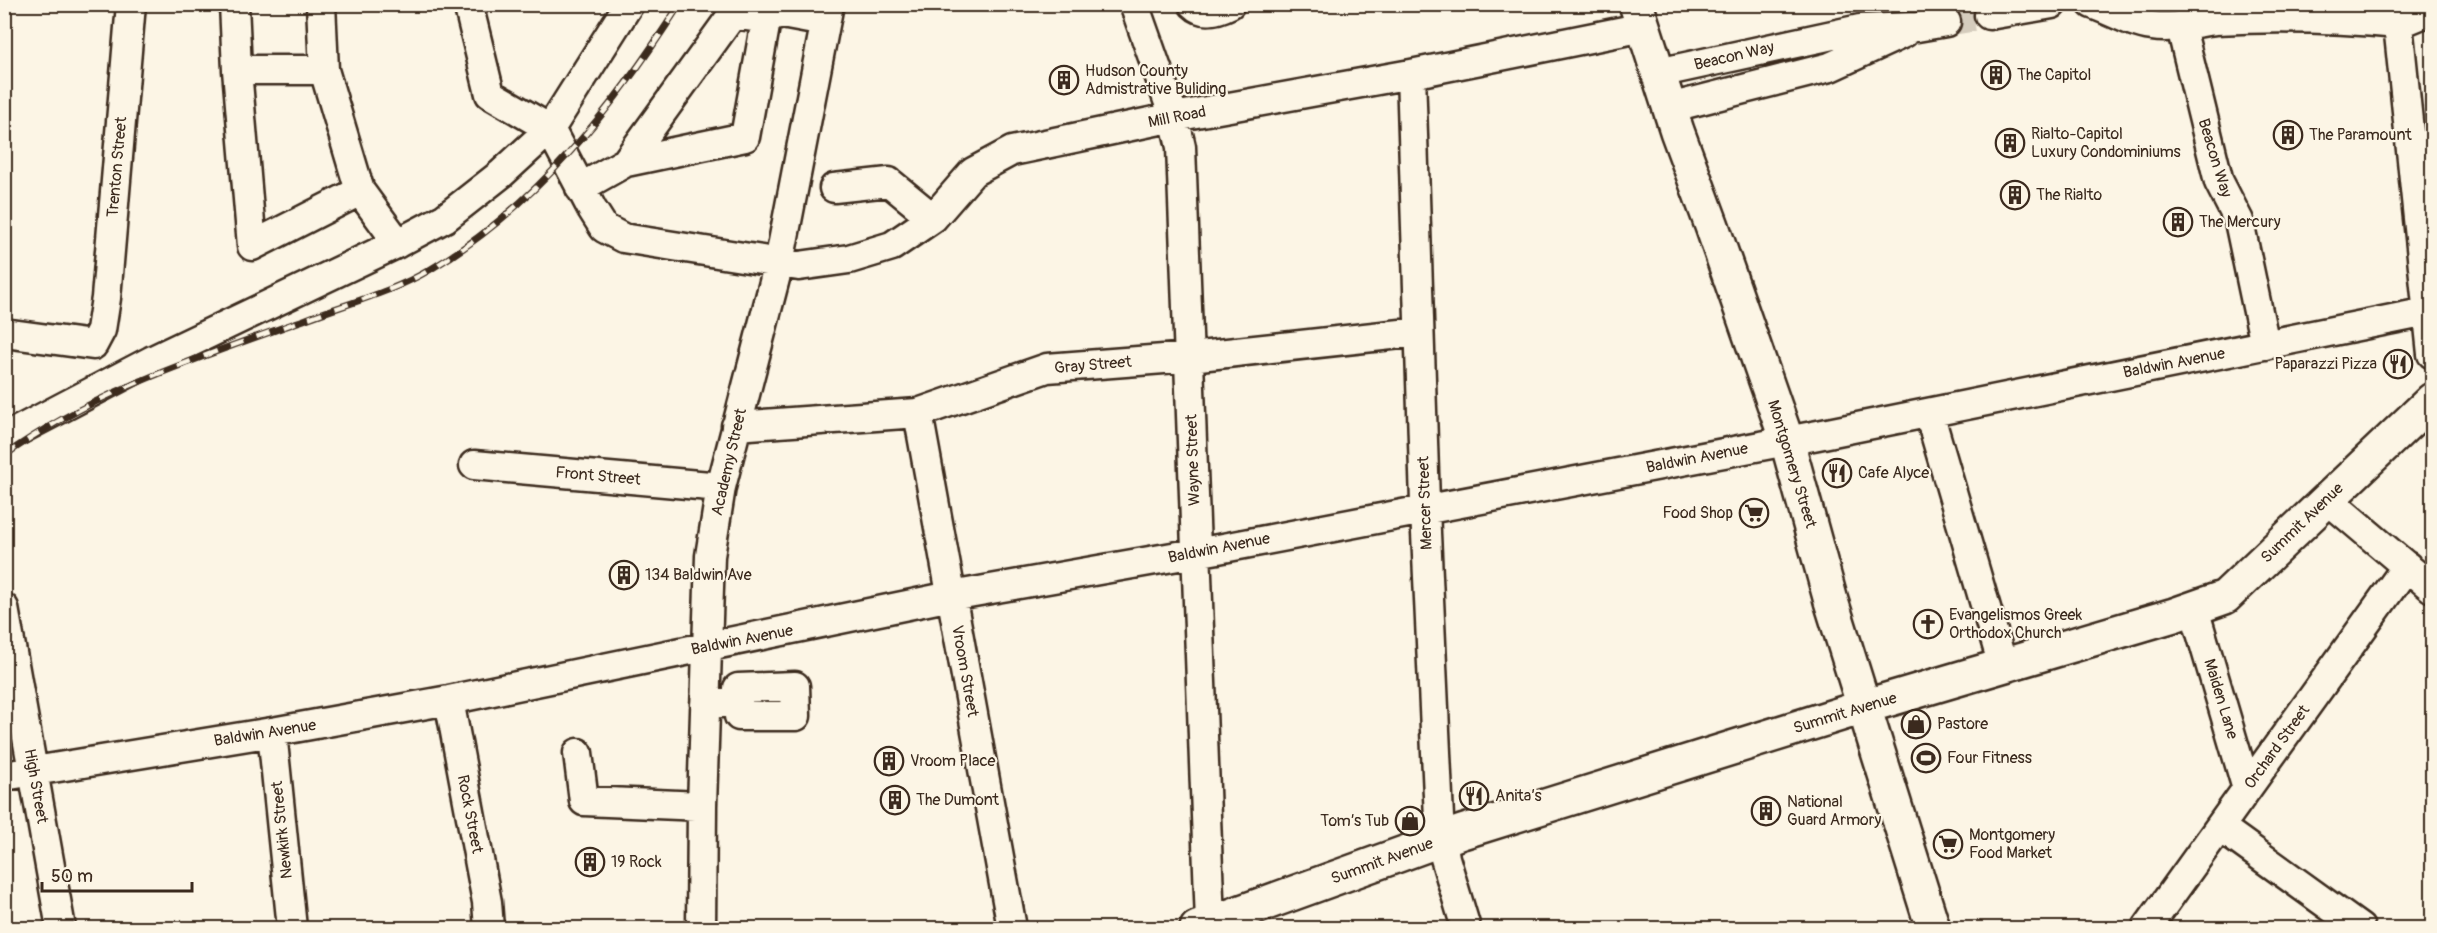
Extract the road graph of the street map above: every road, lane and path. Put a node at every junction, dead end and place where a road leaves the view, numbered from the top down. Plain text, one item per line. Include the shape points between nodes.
1 (131, 4) edge
2 (234, 4) edge
3 (321, 4) edge
4 (468, 4) edge
5 (629, 4) edge
6 (1134, 4) edge
7 (1193, 4) edge
8 (1230, 4) edge
9 (2052, 4) edge
10 (2092, 4) edge
11 (2433, 10) edge
12 (767, 12) edge
13 (1989, 15) tunnel mouth
14 (1640, 16) edge
15 (826, 22) edge
16 (1946, 22) tunnel mouth
17 (2398, 24) junction
18 (1917, 27) junction
19 (2181, 27) junction
20 (237, 70) junction
21 (324, 70) junction
22 (1658, 73) junction
23 (1411, 74) junction
24 (1669, 108) junction
25 (1174, 117) junction
26 (550, 129) junction
27 (626, 162) junction
28 (580, 188) junction
29 (834, 188) dead end
30 (360, 191) junction
31 (933, 218) junction
32 (398, 243) junction
33 (778, 262) junction
34 (2430, 312) edge
35 (1419, 332) junction
36 (4, 333) edge
37 (2263, 334) junction
38 (2433, 354) edge
39 (1190, 357) junction
40 (2433, 400) edge
41 (1929, 412) junction
42 (918, 413) junction
43 (736, 426) junction
44 (4, 438) edge
45 (1786, 441) junction
46 (474, 465) dead end
47 (721, 487) junction
48 (2327, 499) junction
49 (1425, 509) junction
50 (1196, 553) junction
51 (2407, 566) junction
52 (2433, 588) edge
53 (951, 596) junction
54 (4, 608) edge
55 (2194, 609) junction
56 (706, 648) junction
57 (2003, 666) junction
58 (449, 700) junction
59 (738, 702) dead end
60 (705, 704) junction
61 (1863, 707) junction
62 (272, 732) junction
63 (578, 753) dead end
64 (33, 770) junction
65 (4, 776) edge
66 (2247, 789) junction
67 (702, 806) junction
68 (2220, 827) junction
69 (1442, 839) junction
70 (1204, 926) edge
71 (61, 928) edge
72 (292, 928) edge
73 (489, 928) edge
74 (701, 928) edge
75 (1011, 928) edge
76 (1466, 928) edge
77 (1933, 928) edge
78 (2147, 928) edge
79 (2360, 928) edge

1 - 36 street, Trenton Street via 101,330 93,345
2 - 20 street
3 - 21 street
4 - 26 street via 490,94
5 - 26 street
6 - 25 street, Wayne Street
7 - 8 street via 1207,11
9 - 13 street
10 - 19 street via 2152,27
11 - 17 street
12 - 15 street via 778,30
12 - 27 street via 733,14
12 - 27 street via 745,137
14 - 22 main road, Montgomery Street
14 - 23 street, Mill Road
15 - 33 street, Academy Street
16 - 18 street, Beacon Way
17 - 19 street via 2325,19 2213,20
17 - 34 street
18 - 22 street, Beacon Way via 1860,29
18 - 24 street, Beacon Way via 1830,67
19 - 37 street, Beacon Way via 2219,182 2239,221
20 - 21 street
20 - 30 street via 252,246
21 - 30 street
22 - 24 main road, Montgomery Street
23 - 25 street, Mill Road
23 - 35 street, Mercer Street
24 - 45 main road, Montgomery Street
25 - 31 street, Mill Road via 1012,151 973,172
25 - 39 street, Wayne Street via 1181,147
26 - 28 street, Mill Road
26 - 32 street via 445,218
27 - 28 street
28 - 33 street, Mill Road via 604,228 623,238
29 - 31 street via 889,182
30 - 32 street
31 - 33 street, Mill Road via 892,246 849,259 799,266
32 - 44 street via 151,361
33 - 43 street, Academy Street
34 - 37 street, Baldwin Avenue
34 - 38 street
35 - 39 street, Gray Street
35 - 49 street, Mercer Street
37 - 41 street, Baldwin Avenue
39 - 42 street, Gray Street via 1047,368
39 - 50 street, Wayne Street
40 - 48 main road, Summit Avenue
41 - 45 street, Baldwin Avenue
41 - 57 street
42 - 43 street, Gray Street
42 - 53 street, Vroom Street
43 - 47 street, Academy Street
45 - 49 street, Baldwin Avenue
45 - 61 main road, Montgomery Street
46 - 47 street, Front Street
47 - 56 street, Academy Street via 710,556
48 - 51 street
48 - 55 main road, Summit Avenue via 2225,597
49 - 50 street, Baldwin Avenue
49 - 69 street, Mercer Street
50 - 53 street, Baldwin Avenue
50 - 70 street, Wayne Street
51 - 52 street
51 - 66 street, Orchard Street
53 - 56 street, Baldwin Avenue
53 - 75 street, Vroom Street
54 - 64 street, High Street
55 - 57 main road, Summit Avenue
55 - 66 street, Maiden Lane
56 - 58 street, Baldwin Avenue
56 - 60 street, Academy Street
57 - 61 main road, Summit Avenue
58 - 62 street, Baldwin Avenue
58 - 73 street, Rock Street
59 - 60 street
60 - 67 street, Academy Street
61 - 69 main road, Summit Avenue
61 - 77 main road, Montgomery Street
62 - 64 street, Baldwin Avenue
62 - 72 street, Newkirk Street
63 - 67 street via 584,801
64 - 65 street, Baldwin Avenue
64 - 71 street, High Street
66 - 68 street, Orchard Street
67 - 74 street, Academy Street
68 - 78 street, Orchard Street
68 - 79 street
69 - 70 main road, Summit Avenue
69 - 76 street, Mercer Street

